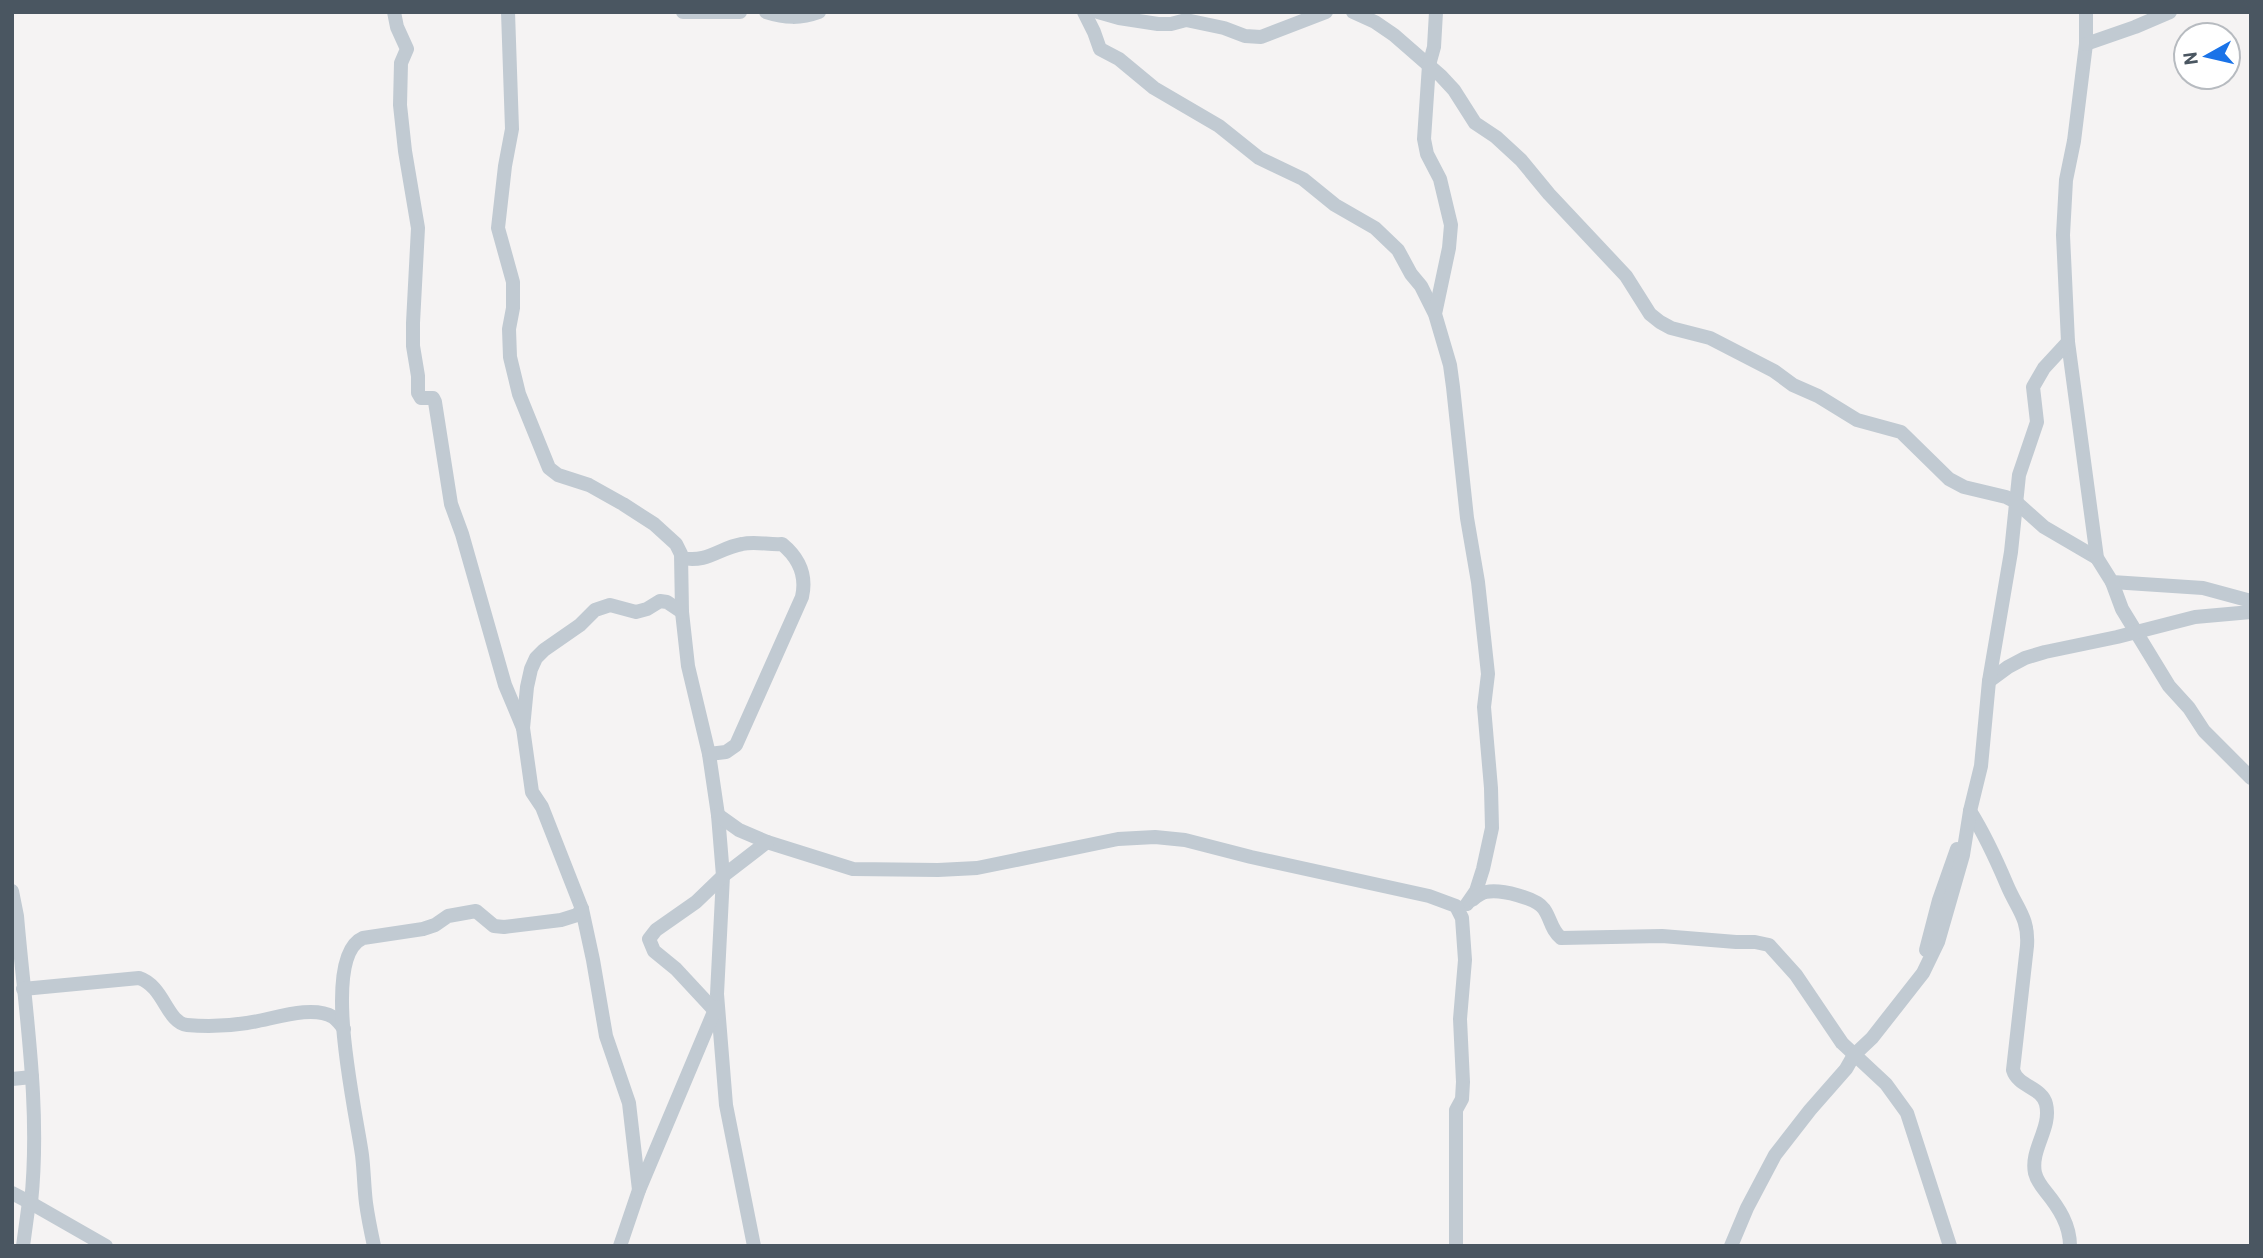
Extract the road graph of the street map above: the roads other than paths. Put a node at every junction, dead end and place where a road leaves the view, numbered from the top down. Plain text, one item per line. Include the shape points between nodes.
1 (394, 12) edge
2 (508, 12) edge
3 (683, 12) edge
4 (740, 12) edge
5 (766, 12) edge
6 (819, 12) edge
7 (1084, 12) edge
8 (1098, 12) edge
9 (1326, 12) edge
10 (1353, 12) edge
11 (1436, 12) edge
12 (2086, 12) edge
13 (2170, 12) edge
14 (1157, 16) edge
15 (2086, 44) junction
16 (1429, 65) junction
17 (1434, 314) junction
18 (2068, 342) junction
19 (2016, 502) junction
20 (682, 558) junction
21 (2097, 558) junction
22 (2112, 582) junction
23 (2251, 601) edge
24 (682, 611) junction
25 (2251, 612) edge
26 (2135, 633) junction
27 (1989, 681) junction
28 (523, 728) junction
29 (709, 754) junction
30 (2251, 778) edge
31 (1970, 811) junction
32 (718, 815) junction
33 (767, 842) junction
34 (723, 876) junction
35 (12, 891) edge
36 (1463, 906) junction
37 (14, 908) edge
38 (582, 909) junction
39 (23, 989) junction
40 (717, 994) junction
41 (715, 1011) junction
42 (344, 1029) junction
43 (1854, 1055) junction
44 (32, 1077) junction
45 (12, 1079) edge
46 (639, 1190) junction
47 (12, 1193) edge
48 (30, 1202) junction
49 (23, 1246) edge
50 (106, 1246) edge
51 (374, 1246) edge
52 (620, 1246) edge
53 (754, 1246) edge
54 (1456, 1246) edge
55 (1731, 1246) edge
56 (1950, 1246) edge
57 (2070, 1246) edge

1 - 28 street via 407,49 401,63 400,105 418,228 413,346 418,393 435,402 451,504 505,685
2 - 20 street via 512,129 498,228 513,282 509,344 519,394 549,468 589,485 654,524 676,544
3 - 4 street
5 - 6 street via 790,18
7 - 17 street via 1100,49 1154,88 1200,113 1259,158 1303,179 1335,205 1381,232 1398,250
8 - 14 street
9 - 14 street via 1261,37
10 - 16 street via 1394,34
11 - 16 street
12 - 15 street
13 - 15 street
15 - 18 street via 2063,209
16 - 17 street via 1424,139 1451,225
16 - 19 street via 1454,90 1475,123 1521,160 1610,258 1660,322 1710,338 1857,420 1901,432 1957,485
17 - 36 street via 1450,365 1459,423 1465,508 1488,674 1485,717 1492,828 1476,891
18 - 19 street via 2033,387 2037,422 2021,465
18 - 21 street
19 - 21 street via 2044,527
19 - 27 street
20 - 24 street
20 - 29 street via 709,558 743,544 782,544 796,558 804,576 802,597 736,745
21 - 22 street
22 - 23 street via 2203,587
22 - 26 street
24 - 28 street via 660,601 636,612 610,606 595,610 536,658 527,687
24 - 29 street via 688,666
25 - 26 street via 2195,617
26 - 27 street via 2025,658
26 - 30 street via 2204,731
27 - 31 street via 1981,766
28 - 38 street via 532,792
29 - 32 street
31 - 43 street via 1963,855 1938,942 1923,973
31 - 57 street via 2027,926 2013,1070 2046,1104 2034,1159 2035,1176 2062,1214
32 - 33 street
32 - 34 street
33 - 34 street
33 - 36 street via 853,869 938,870 977,869 1118,839 1167,838
34 - 40 street
34 - 41 street via 649,939 653,951
35 - 37 street
36 - 43 street via 1480,894 1495,892 1536,902 1561,938 1662,936 1769,945
36 - 54 street via 1463,1082 1456,1110
37 - 39 street
38 - 42 street via 561,920 504,928 476,911 467,911 423,929 358,940 344,970
38 - 46 street via 606,1036 629,1103
39 - 42 street via 139,978 152,984 184,1025 238,1025 313,1012 332,1017
39 - 44 street
40 - 41 street
40 - 53 street via 726,1105
41 - 46 street
42 - 51 street
43 - 55 street via 1775,1155
43 - 56 street via 1908,1114
44 - 45 street
44 - 48 street
46 - 52 street
47 - 48 street
48 - 49 street
48 - 50 street

